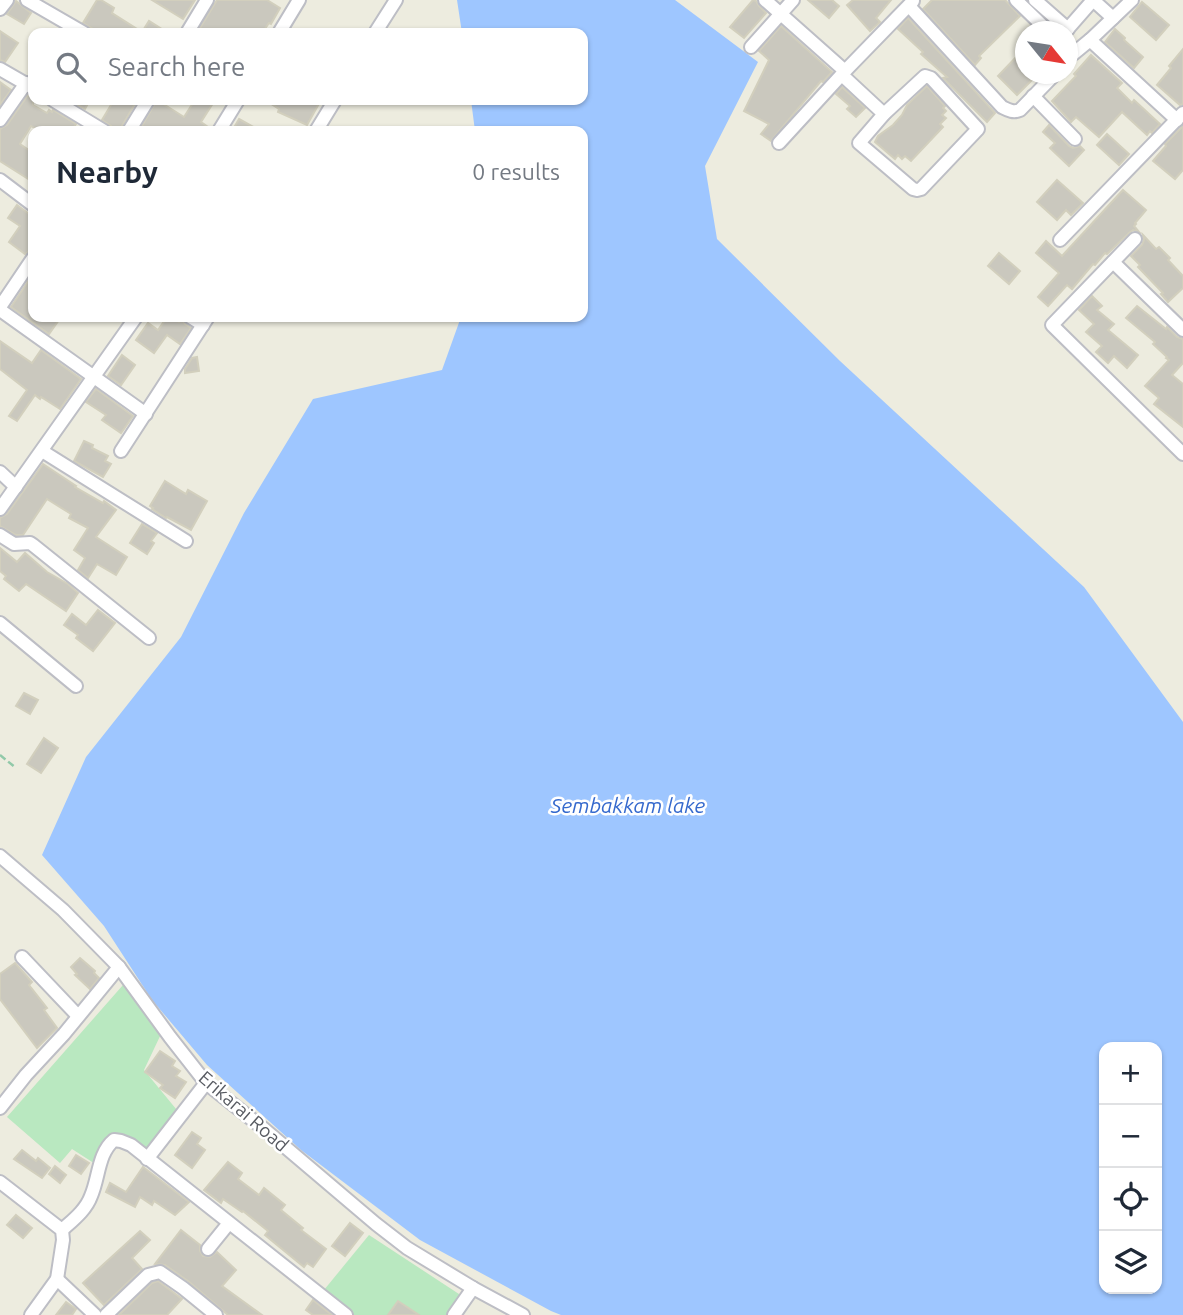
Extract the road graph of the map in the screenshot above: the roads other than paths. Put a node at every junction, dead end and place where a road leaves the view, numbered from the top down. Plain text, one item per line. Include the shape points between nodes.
1 (7, 0) edge
2 (27, 0) edge
3 (207, 0) edge
4 (299, 0) edge
5 (396, 0) edge
6 (765, 0) edge
7 (793, 0) edge
8 (1016, 0) edge
9 (1035, 0) edge
10 (1093, 0) edge
11 (1132, 0) edge
12 (912, 3) edge
13 (0, 9) edge
14 (781, 14) junction
15 (1113, 18) junction
16 (1038, 21) edge
17 (1057, 21) edge
18 (1075, 21) edge
19 (75, 28) edge
20 (190, 28) edge
21 (282, 28) edge
22 (378, 28) edge
23 (1090, 40) junction
24 (751, 47) dead end
25 (1078, 48) edge
26 (0, 69) edge
27 (844, 73) junction
28 (28, 84) edge
29 (1045, 84) edge
30 (28, 87) edge
31 (1033, 96) junction
32 (61, 105) edge
33 (145, 105) edge
34 (235, 105) edge
35 (332, 105) edge
36 (884, 114) junction
37 (1180, 116) edge
38 (0, 120) edge
39 (96, 126) edge
40 (132, 126) edge
41 (222, 126) edge
42 (319, 126) edge
43 (1075, 139) dead end
44 (779, 143) dead end
45 (0, 180) edge
46 (28, 201) edge
47 (1135, 239) dead end
48 (1060, 240) dead end
49 (1114, 262) junction
50 (28, 266) edge
51 (0, 309) edge
52 (132, 322) edge
53 (205, 322) edge
54 (1183, 330) edge
55 (93, 378) junction
56 (146, 414) junction
57 (41, 451) junction
58 (121, 451) dead end
59 (1183, 453) edge
60 (0, 472) edge
61 (16, 487) junction
62 (0, 509) edge
63 (0, 535) edge
64 (186, 541) dead end
65 (0, 623) edge
66 (149, 638) dead end
67 (76, 686) dead end
68 (3, 858) edge
69 (22, 957) dead end
70 (119, 967) junction
71 (78, 1016) junction
72 (205, 1083) junction
73 (0, 1108) edge
74 (147, 1159) junction
75 (0, 1182) edge
76 (229, 1223) junction
77 (62, 1230) junction
78 (208, 1249) dead end
79 (57, 1279) junction
80 (473, 1288) junction
81 (31, 1315) edge
82 (95, 1315) edge
83 (106, 1315) edge
84 (216, 1315) edge
85 (346, 1315) edge
86 (454, 1315) edge
87 (523, 1315) edge

1 - 13 street
2 - 19 street
3 - 20 street
4 - 21 street
5 - 22 street
6 - 14 street
7 - 14 street
8 - 16 street
9 - 17 street
10 - 15 street
10 - 18 street
11 - 15 street
12 - 27 street
12 - 31 street via 1002,107 1016,112
14 - 24 street
14 - 27 street
15 - 23 street
23 - 25 street
23 - 37 street
26 - 28 street
27 - 36 street
27 - 44 street
29 - 31 street
30 - 38 street
31 - 43 street
32 - 39 street
33 - 40 street
34 - 41 street
35 - 42 street
36 - 36 street via 859,143 917,190 978,129 925,76
37 - 48 street
45 - 46 street
47 - 49 street
49 - 54 street
49 - 59 street via 1052,326
50 - 51 street
51 - 55 street
52 - 55 street
53 - 56 street
55 - 56 street
55 - 57 street
56 - 58 street
57 - 61 street
57 - 64 street
60 - 61 street
61 - 62 street
63 - 66 street via 14,544 33,545
65 - 67 street
68 - 70 street, Erikarai Road
69 - 71 street
70 - 71 street
70 - 72 street, Erikarai Road
71 - 73 street
72 - 74 street
72 - 80 street, Erikarai Road via 407,1248
74 - 76 street
74 - 77 street via 121,1141 108,1145 92,1195
75 - 77 street
76 - 78 street
76 - 85 street
77 - 79 street
79 - 81 street
79 - 82 street
80 - 86 street
80 - 87 street, Erikarai Road
83 - 84 street via 148,1275 160,1272

